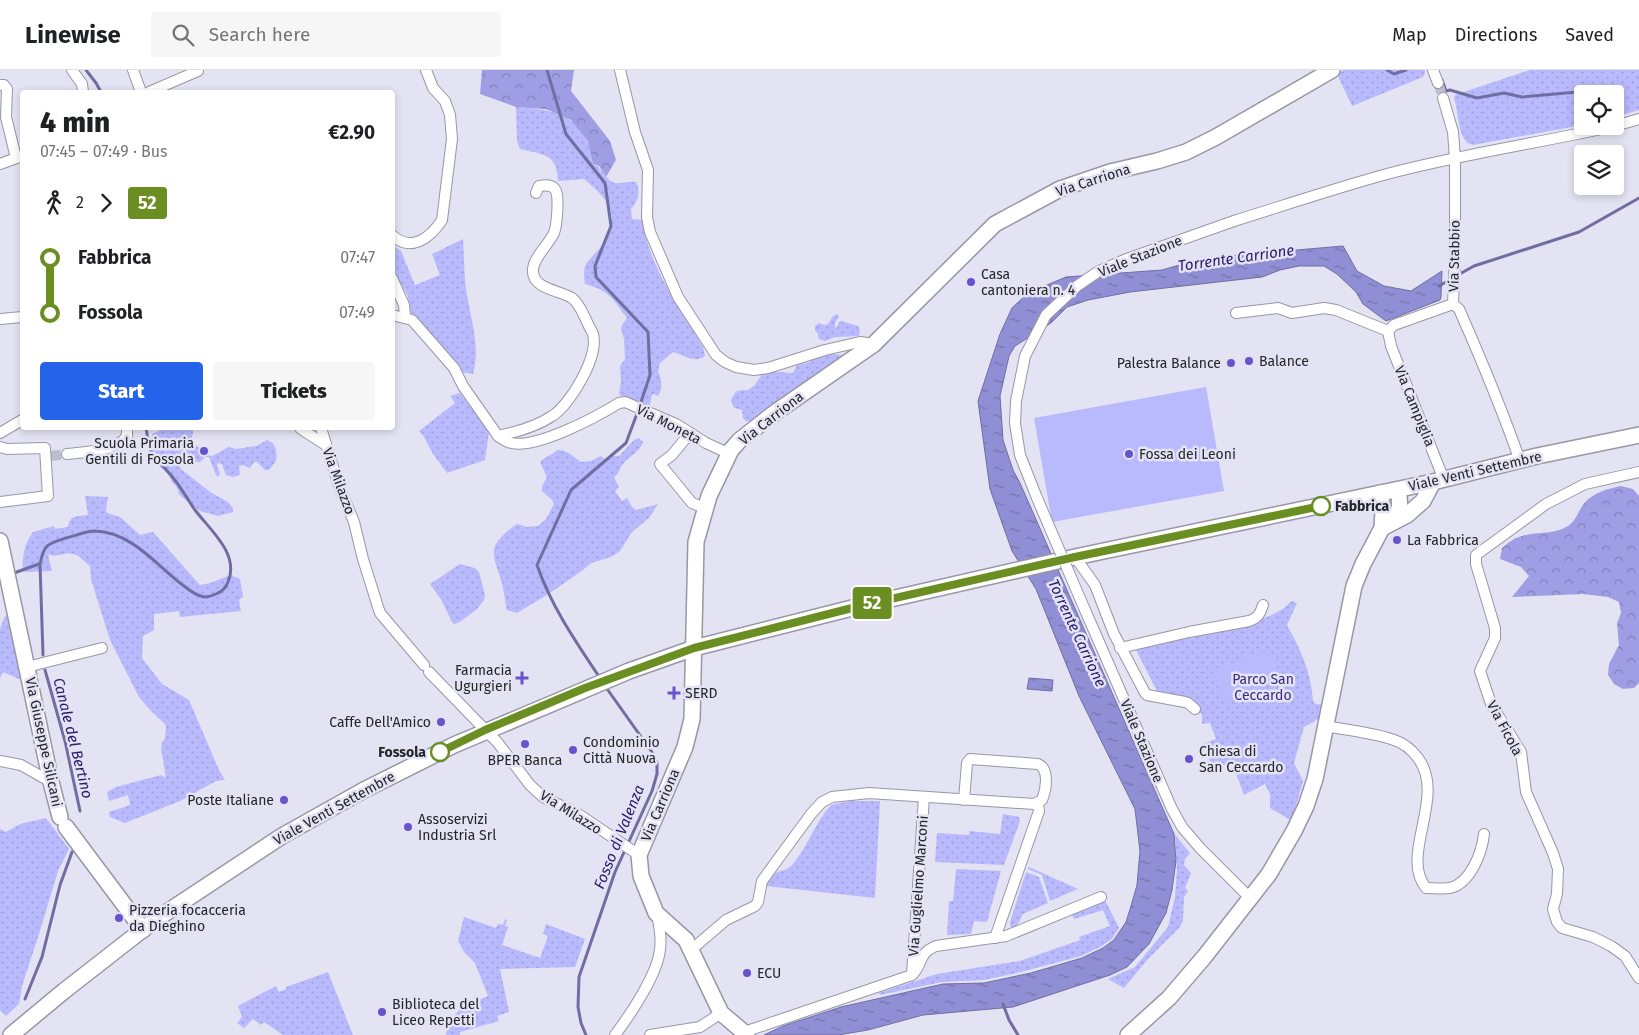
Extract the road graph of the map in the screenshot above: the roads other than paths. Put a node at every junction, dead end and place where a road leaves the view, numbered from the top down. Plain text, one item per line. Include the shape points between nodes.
1 (72, 70) edge
2 (133, 70) edge
3 (197, 70) edge
4 (426, 70) edge
5 (620, 70) edge
6 (1332, 70) edge
7 (1433, 70) edge
8 (1438, 83) tunnel mouth
9 (0, 84) edge
10 (83, 90) edge
11 (140, 90) edge
12 (154, 90) edge
13 (1443, 98) tunnel mouth
14 (1639, 119) edge
15 (1624, 123) edge
16 (1574, 134) edge
17 (19, 157) edge
18 (1455, 159) junction
19 (0, 164) edge
20 (536, 192) dead end
21 (395, 236) edge
22 (395, 285) edge
23 (1453, 300) junction
24 (1236, 313) dead end
25 (395, 315) edge
26 (20, 316) edge
27 (405, 316) junction
28 (0, 319) edge
29 (1388, 331) junction
30 (874, 344) junction
31 (20, 421) edge
32 (127, 430) edge
33 (303, 430) edge
34 (322, 430) edge
35 (3, 432) edge
36 (690, 434) junction
37 (1639, 435) edge
38 (498, 436) junction
39 (0, 445) edge
40 (326, 445) junction
41 (68, 454) tunnel mouth
42 (730, 454) junction
43 (1520, 461) junction
44 (1639, 472) edge
45 (1438, 481) junction
46 (1398, 490) junction
47 (1380, 494) junction
48 (0, 502) edge
49 (705, 508) junction
50 (1382, 528) junction
51 (0, 542) edge
52 (1075, 557) junction
53 (1263, 605) dead end
54 (102, 648) dead end
55 (694, 648) junction
56 (1120, 648) junction
57 (27, 667) junction
58 (1194, 709) dead end
59 (1326, 726) junction
60 (485, 730) junction
61 (0, 761) edge
62 (51, 782) junction
63 (924, 797) junction
64 (964, 800) junction
65 (1038, 803) junction
66 (1484, 834) dead end
67 (636, 854) junction
68 (1101, 897) dead end
69 (1250, 898) junction
70 (656, 913) junction
71 (143, 930) junction
72 (995, 938) junction
73 (691, 950) junction
74 (912, 975) junction
75 (1639, 978) edge
76 (721, 1014) junction
77 (746, 1033) edge
78 (11, 1035) edge
79 (615, 1035) edge
80 (650, 1035) edge
81 (1128, 1035) edge

1 - 10 street
2 - 11 street
3 - 12 street
4 - 21 street via 433,88 446,101 452,139 442,220 430,234 410,244
5 - 30 street via 648,170 647,217 650,232 678,297 716,355 736,367 754,370 860,342
6 - 30 main road, Via Carriona via 1186,152 1060,189 995,224
7 - 8 street
9 - 17 street via 7,89 6,117
13 - 18 street, Via Stabbio via 1453,132
14 - 15 street, Viale Stazione
16 - 18 street, Viale Stazione
17 - 19 street
18 - 23 street, Via Stabbio
18 - 69 street, Viale Stazione, bridge via 1388,174 1234,221 1099,271 1077,286 1046,315 1025,356 1016,416 1020,455 1037,498 1172,810 1182,828
20 - 38 street via 539,186 544,185 556,191 557,214 555,230 535,261 534,277 538,284 577,303 593,335 593,346 589,365 563,408 536,424
22 - 27 street
23 - 29 street via 1394,325
23 - 43 street, Via Stabbio via 1502,409
24 - 29 street via 1278,308 1292,313 1324,308
25 - 27 street
26 - 28 street
27 - 38 street via 454,368 462,386
29 - 45 street, Via Campiglia
30 - 42 main road, Via Carriona via 773,414 740,440
31 - 35 street
32 - 41 street via 127,436 119,444
33 - 40 street
34 - 40 street, Via Milazzo
35 - 39 street
36 - 38 street, Via Moneta via 676,424 625,402 558,435 521,443 509,443
36 - 42 street, Via Moneta
36 - 49 street via 660,464 692,503
37 - 43 main road, Viale Venti Settembre
39 - 48 street via 7,449 45,448 48,456 48,496
40 - 60 street, Via Milazzo via 354,522 380,613
42 - 49 main road, Via Carriona
43 - 45 main road, Viale Venti Settembre
44 - 75 street, Via Ficola via 1585,484 1546,504 1476,555 1495,628 1495,638 1480,671 1490,704 1521,752 1526,792 1558,869 1554,917 1562,928 1593,937 1625,956
45 - 46 main road, Viale Venti Settembre
45 - 50 main road via 1423,501
46 - 47 main road, Viale Venti Settembre
46 - 50 main road via 1401,508
47 - 50 main road
47 - 52 main road, Viale Venti Settembre
49 - 55 main road, Via Carriona via 696,542
50 - 59 main road via 1354,586
51 - 57 main road, Via Giuseppe Silicani
52 - 55 main road, Viale Venti Settembre
52 - 56 street via 1095,585
53 - 56 street via 1261,613 1250,621
54 - 57 street, Via Giuseppe Silicani
55 - 60 main road, Viale Venti Settembre via 585,688
55 - 67 main road, Via Carriona via 692,719 685,747
56 - 58 street via 1147,695 1185,702
57 - 62 main road, Via Giuseppe Silicani
59 - 66 street via 1394,740 1406,745 1424,766 1428,794 1417,870 1426,888 1452,887 1461,881 1483,848
59 - 69 main road via 1306,806 1285,849
60 - 67 street, Via Milazzo via 530,785 543,796 578,814
60 - 71 main road, Viale Venti Settembre via 364,790 282,836
61 - 62 street via 21,765
62 - 71 main road, Via Giuseppe Silicani via 66,826
63 - 64 street, Via Guglielmo Marconi
63 - 73 street, Via Guglielmo Marconi via 869,793 843,795 822,802 762,881 755,906 726,920
63 - 74 street, Via Guglielmo Marconi
64 - 65 street, Via Guglielmo Marconi
64 - 65 street via 967,763 975,758 1043,765 1046,774 1044,795
65 - 72 street via 1039,811
67 - 70 main road, Via Carriona
68 - 72 street, Via Guglielmo Marconi
69 - 81 main road via 1169,998
70 - 73 main road, Via Guglielmo Marconi via 683,936
70 - 79 street, Via Carriona via 660,951 652,975
71 - 78 main road, Viale Venti Settembre
72 - 74 street, Via Guglielmo Marconi via 928,949
73 - 76 main road, Via Guglielmo Marconi
74 - 77 street, Via Guglielmo Marconi
76 - 77 main road, Via Guglielmo Marconi
76 - 80 street via 700,1027

